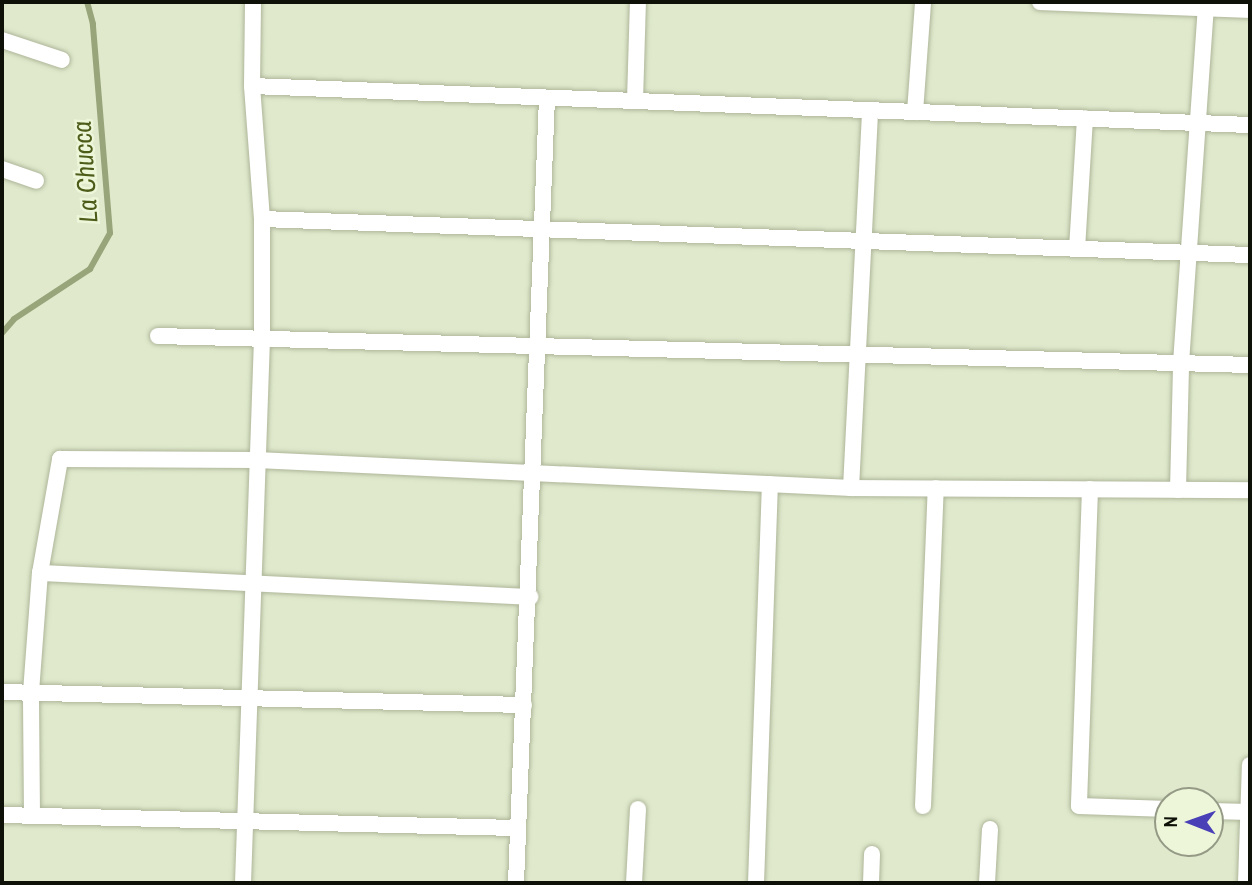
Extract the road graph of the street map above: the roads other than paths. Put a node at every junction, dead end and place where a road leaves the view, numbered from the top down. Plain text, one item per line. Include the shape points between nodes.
1 (253, 2) edge
2 (638, 2) edge
3 (923, 2) edge
4 (1040, 2) edge
5 (1206, 5) edge
6 (1250, 10) edge
7 (2, 40) edge
8 (62, 60) dead end
9 (251, 86) junction
10 (547, 98) junction
11 (635, 101) junction
12 (870, 110) junction
13 (915, 112) junction
14 (1084, 118) junction
15 (1197, 123) junction
16 (1250, 125) edge
17 (2, 169) edge
18 (36, 181) dead end
19 (262, 219) junction
20 (542, 229) junction
21 (863, 241) junction
22 (1077, 249) junction
23 (1191, 253) junction
24 (1250, 255) edge
25 (159, 336) dead end
26 (262, 339) junction
27 (536, 346) junction
28 (857, 354) junction
29 (1181, 363) junction
30 (1250, 365) edge
31 (257, 460) junction
32 (532, 474) junction
33 (770, 484) junction
34 (850, 488) junction
35 (936, 488) junction
36 (1090, 489) junction
37 (1178, 490) junction
38 (1250, 490) edge
39 (40, 573) junction
40 (253, 580) junction
41 (530, 597) junction
42 (2, 692) edge
43 (31, 692) junction
44 (248, 702) junction
45 (524, 705) junction
46 (1250, 765) edge
47 (923, 806) dead end
48 (638, 808) dead end
49 (1154, 809) edge
50 (1224, 811) edge
51 (1249, 812) edge
52 (2, 815) edge
53 (32, 815) junction
54 (246, 823) junction
55 (516, 828) junction
56 (990, 830) dead end
57 (872, 854) dead end
58 (243, 883) edge
59 (516, 883) edge
60 (634, 883) edge
61 (756, 883) edge
62 (871, 883) edge
63 (988, 883) edge
64 (1246, 883) edge

1 - 9 street
2 - 11 street
3 - 13 street
4 - 5 street
5 - 6 street
5 - 15 street
7 - 8 street
9 - 10 street
9 - 19 street
10 - 11 street
10 - 20 street
11 - 12 street
12 - 13 street
12 - 21 street
13 - 14 street
14 - 15 street
14 - 22 street
15 - 16 street
15 - 23 street
17 - 18 street
19 - 20 street
19 - 26 street
20 - 21 street
20 - 27 street
21 - 22 street
21 - 28 street
22 - 23 street
23 - 24 street
23 - 29 street
25 - 26 street
26 - 27 street
26 - 31 street
27 - 28 street
27 - 32 street
28 - 29 street
28 - 34 street
29 - 30 street
29 - 37 street
31 - 32 street
31 - 39 street via 60,459
31 - 40 street
32 - 33 street
32 - 41 street
33 - 34 street
33 - 61 street
34 - 35 street
35 - 36 street
35 - 47 street
36 - 37 street
36 - 49 street via 1079,806
37 - 38 street
39 - 40 street
39 - 43 street
40 - 41 street
40 - 44 street
41 - 45 street
42 - 43 street
43 - 44 street
43 - 53 street
44 - 45 street
44 - 54 street
45 - 55 street
46 - 51 street
48 - 60 street
50 - 51 street
51 - 64 street
52 - 53 street
53 - 54 street
54 - 55 street
54 - 58 street
55 - 59 street
56 - 63 street
57 - 62 street

